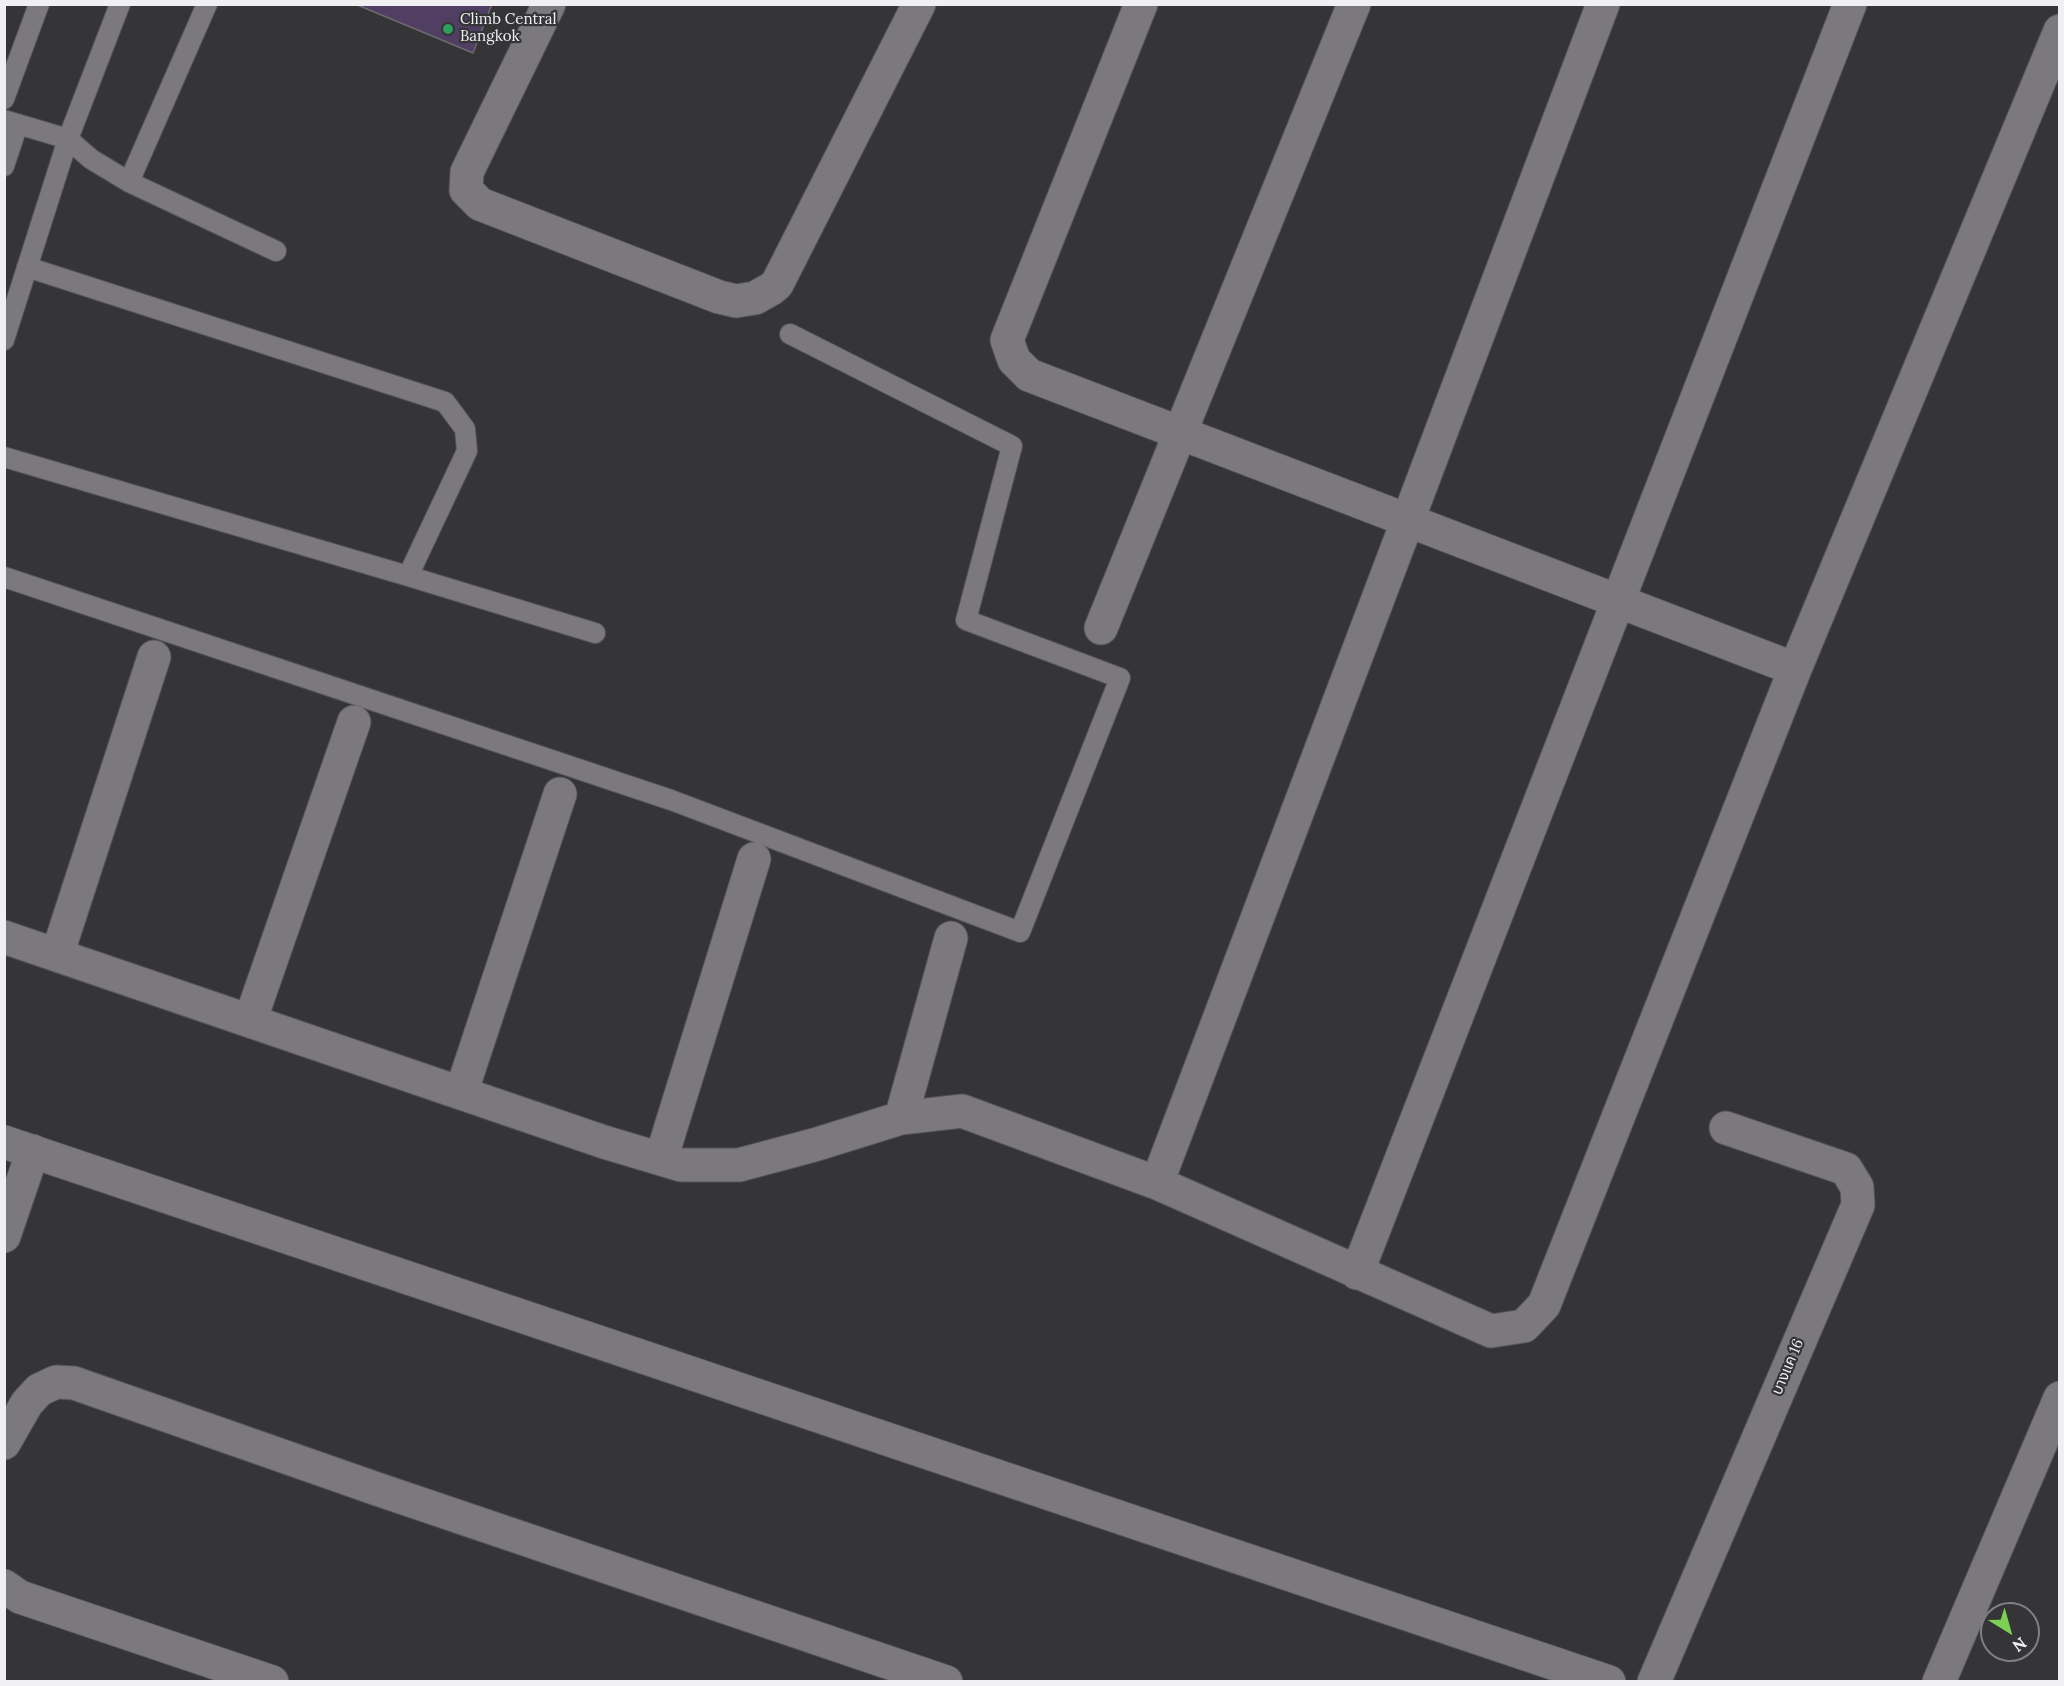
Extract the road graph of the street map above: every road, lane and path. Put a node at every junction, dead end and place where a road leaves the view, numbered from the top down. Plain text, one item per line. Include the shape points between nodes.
1 (39, 4) edge
2 (120, 4) edge
3 (207, 4) edge
4 (549, 4) edge
5 (919, 4) edge
6 (1141, 4) edge
7 (1354, 4) edge
8 (1603, 4) edge
9 (1850, 4) edge
10 (2060, 31) edge
11 (4, 99) edge
12 (11, 122) edge
13 (68, 139) junction
14 (4, 166) edge
15 (129, 182) junction
16 (276, 251) dead end
17 (27, 267) junction
18 (790, 334) dead end
19 (4, 340) edge
20 (1181, 432) junction
21 (4, 457) edge
22 (1408, 520) junction
23 (408, 576) junction
24 (4, 577) edge
25 (1618, 601) junction
26 (1101, 628) dead end
27 (595, 633) dead end
28 (154, 657) dead end
29 (1795, 669) junction
30 (354, 722) dead end
31 (560, 794) dead end
32 (754, 859) dead end
33 (4, 937) edge
34 (951, 938) dead end
35 (57, 955) junction
36 (250, 1021) junction
37 (461, 1093) junction
38 (901, 1118) junction
39 (1726, 1128) dead end
40 (19, 1147) edge
41 (661, 1159) junction
42 (1157, 1183) junction
43 (4, 1236) edge
44 (1357, 1273) junction
45 (2060, 1398) edge
46 (4, 1443) edge
47 (4, 1586) edge
48 (273, 1682) edge
49 (946, 1682) edge
50 (1609, 1682) edge
51 (1654, 1682) edge
52 (1939, 1682) edge

1 - 11 lane
2 - 13 lane
3 - 15 lane
4 - 5 street via 466,172 466,190 480,204 736,301 765,294 781,277
6 - 20 street via 1007,340 1014,360 1029,375
7 - 20 street
8 - 22 street
9 - 25 street
10 - 29 street
12 - 13 lane
12 - 14 lane
13 - 15 lane via 91,159
13 - 17 lane
15 - 16 lane
17 - 19 lane
17 - 23 lane via 445,402 465,429 467,450
18 - 24 lane via 1012,446 966,620 1120,678 1020,932 671,800
20 - 22 street
20 - 26 street
21 - 23 lane
22 - 25 street
22 - 42 street
23 - 27 lane
25 - 29 street
25 - 44 street
28 - 35 street
29 - 44 street via 1544,1305 1524,1326 1491,1331
30 - 36 street
31 - 37 street
32 - 41 street
33 - 35 street
34 - 38 street
35 - 36 street
36 - 37 street
37 - 41 street
38 - 41 street via 739,1164 681,1165
38 - 42 street via 962,1111
39 - 51 street, บางแค 16 via 1846,1169 1857,1187 1858,1205
40 - 43 street
40 - 50 street
42 - 44 street
45 - 52 street
46 - 49 street via 39,1390 56,1382 74,1383
47 - 48 street via 20,1597

